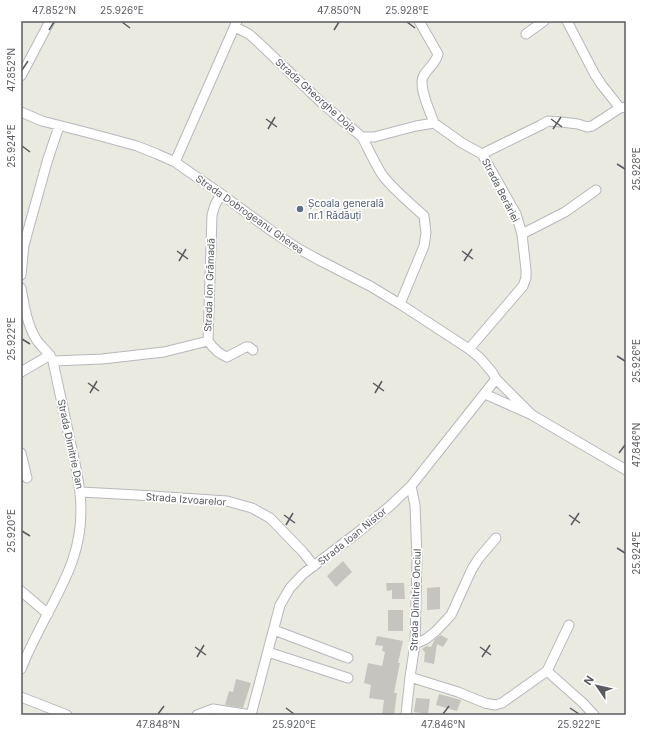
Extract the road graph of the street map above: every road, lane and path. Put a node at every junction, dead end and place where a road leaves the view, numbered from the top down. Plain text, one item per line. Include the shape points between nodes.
1 (50, 21) edge
2 (419, 21) edge
3 (544, 21) edge
4 (567, 21) edge
5 (236, 24) edge
6 (526, 34) dead end
7 (21, 76) edge
8 (623, 107) edge
9 (21, 112) edge
10 (434, 123) junction
11 (59, 126) junction
12 (362, 137) junction
13 (482, 154) junction
14 (175, 162) junction
15 (596, 190) dead end
16 (221, 194) junction
17 (522, 234) junction
18 (21, 270) edge
19 (21, 275) edge
20 (21, 288) edge
21 (400, 304) junction
22 (208, 341) junction
23 (469, 349) junction
24 (253, 350) dead end
25 (52, 358) junction
26 (21, 372) edge
27 (496, 379) junction
28 (485, 394) junction
29 (532, 415) junction
30 (21, 453) edge
31 (626, 470) edge
32 (27, 478) dead end
33 (411, 486) junction
34 (81, 492) junction
35 (496, 538) dead end
36 (314, 566) junction
37 (21, 591) edge
38 (48, 614) junction
39 (569, 625) dead end
40 (274, 630) junction
41 (415, 644) junction
42 (268, 652) junction
43 (348, 658) dead end
44 (21, 669) edge
45 (546, 671) junction
46 (410, 677) junction
47 (348, 678) dead end
48 (21, 697) edge
49 (67, 715) edge
50 (197, 715) edge
51 (251, 715) edge
52 (406, 715) edge
53 (594, 715) edge

1 - 7 street
2 - 10 street via 438,54 422,81
3 - 6 street
4 - 8 street via 601,84
5 - 12 street, Strada Gheorghe Doja
5 - 14 street
8 - 13 street via 587,127 548,121
9 - 11 street, Strada Dobrogeanu Gherea via 42,122
10 - 12 street, Strada Gheorghe Doja via 374,137
10 - 13 street
11 - 14 street, Strada Dobrogeanu Gherea via 137,146
11 - 18 street via 24,245
12 - 21 street via 382,175 424,216 424,246
13 - 17 street, Strada Berăriei via 516,214
14 - 16 street, Strada Dobrogeanu Gherea
15 - 17 street via 565,212
16 - 21 street, Strada Dobrogeanu Gherea via 299,249
16 - 22 street, Strada Ion Grămadă via 212,215
17 - 23 street, Strada Berăriei via 526,270 523,286
18 - 19 street
20 - 25 street, Strada Dimitrie Dan via 31,329
21 - 23 street, Strada Dobrogeanu Gherea
22 - 24 street via 216,351 227,357 246,347
22 - 25 street, Strada Ion Grămadă via 164,352 102,359
23 - 27 street, Strada Dobrogeanu Gherea via 480,358
25 - 26 street
25 - 34 street, Strada Dimitrie Dan
27 - 28 street, Strada Ioan Nistor
27 - 29 street, Strada Dobrogeanu Gherea
28 - 29 street, Strada Dobrogeanu Gherea
28 - 33 street, Strada Ioan Nistor
29 - 31 street, Strada Dobrogeanu Gherea
30 - 32 street
33 - 36 street, Strada Ioan Nistor via 390,506
33 - 41 street, Strada Dimitrie Onciul via 415,505 417,558
34 - 36 street, Strada Izvoarelor via 227,501 252,508 270,518
34 - 38 street, Strada Dimitrie Dan via 81,526 75,553
35 - 41 street via 472,569 451,615 436,631
36 - 40 street, Strada Ioan Nistor via 290,588 280,605
37 - 38 street
38 - 44 street, Strada Dimitrie Dan
39 - 45 street
40 - 42 street, Strada Ioan Nistor
40 - 43 street
41 - 46 street, Strada Dimitrie Onciul
42 - 47 street
42 - 51 street, Strada Ioan Nistor
45 - 46 street via 502,703 495,705
45 - 53 street
46 - 52 street, Strada Dimitrie Onciul
48 - 49 street
50 - 51 street via 213,709

